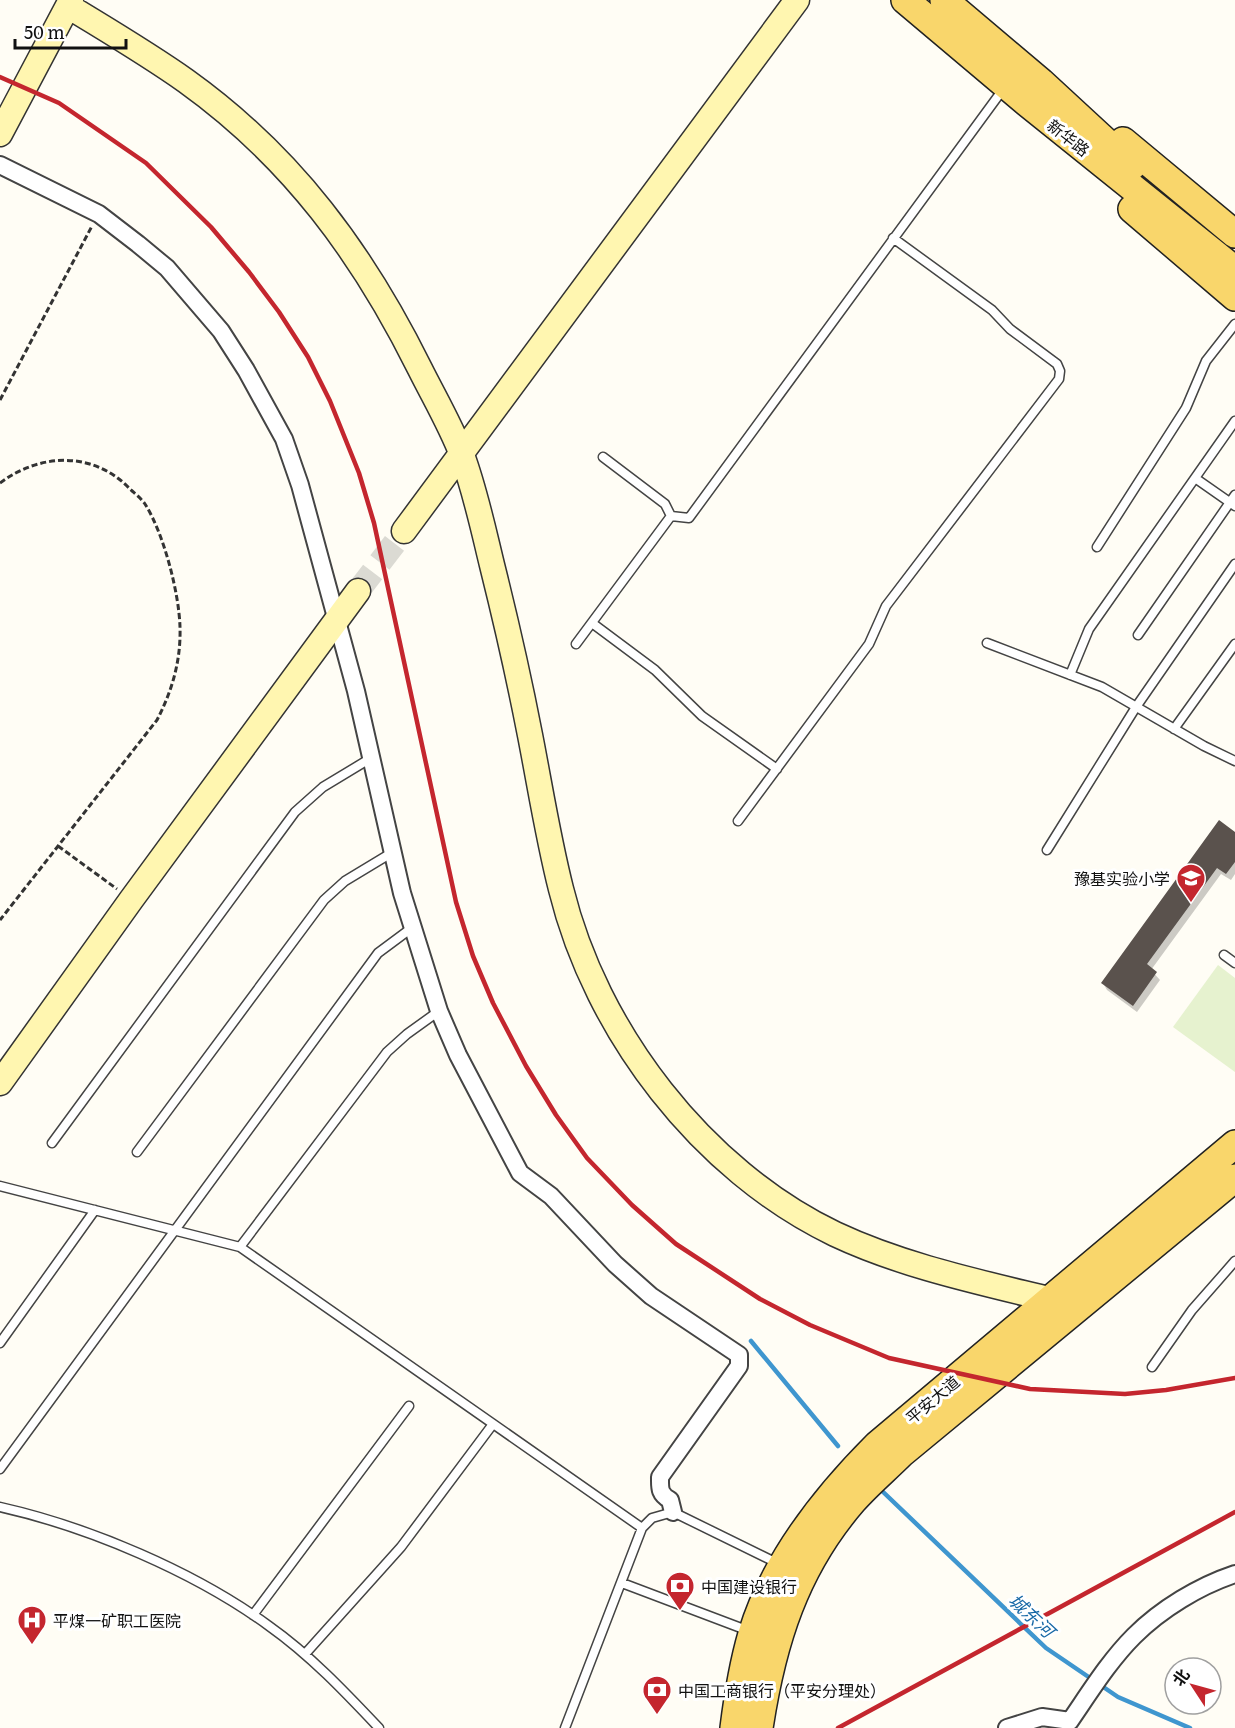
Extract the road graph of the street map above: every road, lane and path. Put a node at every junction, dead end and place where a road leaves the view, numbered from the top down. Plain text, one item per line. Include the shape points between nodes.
1 (797, 0) edge
2 (905, 0) edge
3 (944, 0) edge
4 (70, 3) edge
5 (1024, 90) junction
6 (0, 134) edge
7 (0, 165) edge
8 (99, 214) junction
9 (1197, 233) junction
10 (1235, 234) edge
11 (893, 238) junction
12 (1235, 258) edge
13 (1235, 270) edge
14 (1235, 297) edge
15 (1235, 324) edge
16 (0, 400) edge
17 (1235, 421) edge
18 (462, 454) junction
19 (603, 457) dead end
20 (1195, 478) junction
21 (0, 483) edge
22 (1233, 501) edge
23 (671, 516) junction
24 (404, 531) tunnel mouth
25 (1096, 547) dead end
26 (1235, 564) edge
27 (358, 591) tunnel mouth
28 (337, 621) junction
29 (592, 623) junction
30 (1138, 634) dead end
31 (987, 643) dead end
32 (576, 644) dead end
33 (1235, 644) edge
34 (1070, 675) junction
35 (1136, 707) junction
36 (1174, 729) junction
37 (371, 758) junction
38 (1235, 761) edge
39 (777, 769) junction
40 (738, 821) dead end
41 (57, 846) junction
42 (1047, 849) dead end
43 (393, 852) junction
44 (131, 900) junction
45 (0, 920) edge
46 (413, 927) junction
47 (1224, 955) dead end
48 (1235, 963) edge
49 (439, 1011) junction
50 (0, 1083) edge
51 (52, 1143) dead end
52 (1235, 1144) edge
53 (137, 1152) dead end
54 (1235, 1178) edge
55 (0, 1186) edge
56 (95, 1210) junction
57 (175, 1231) junction
58 (240, 1247) junction
59 (1235, 1261) edge
60 (1052, 1299) junction
61 (0, 1343) edge
62 (1152, 1367) dead end
63 (409, 1406) dead end
64 (493, 1424) junction
65 (0, 1469) edge
66 (0, 1507) edge
67 (673, 1512) junction
68 (642, 1528) junction
69 (782, 1566) junction
70 (1235, 1574) edge
71 (622, 1583) junction
72 (253, 1615) junction
73 (753, 1632) junction
74 (305, 1654) junction
75 (379, 1728) edge
76 (565, 1728) edge
77 (734, 1728) edge
78 (759, 1728) edge
79 (1007, 1728) edge

1 - 18 street
2 - 5 main road, 新华路
3 - 5 main road, 新华路
4 - 6 street
4 - 18 street via 186,81 288,169 365,270 395,320
5 - 9 main road, 新华路
5 - 10 main road via 1137,152
5 - 11 lane
5 - 14 main road via 1110,189
7 - 8 street
8 - 16 path
8 - 28 street via 167,268 221,331 246,370 284,439
9 - 12 main road, 新华路
9 - 13 main road, 新华路
11 - 23 lane via 689,518
11 - 39 lane via 992,310 1010,329 1057,364 1059,379 886,606 869,644
15 - 25 lane via 1206,361 1186,408
17 - 20 lane
18 - 24 street
18 - 60 street via 516,661 561,892 595,984 629,1046 703,1140 784,1205 837,1235 880,1252 949,1274
19 - 23 lane via 665,504
20 - 22 lane
20 - 34 lane via 1089,629
21 - 41 path via 21,470 58,459 95,464 111,473 144,503 153,520 178,605 178,658 166,703 145,736
22 - 30 lane
23 - 29 lane
26 - 35 lane
27 - 28 street
28 - 37 street
28 - 44 street
29 - 32 lane
29 - 39 lane via 655,670 702,716
31 - 34 lane
33 - 36 lane
34 - 35 lane via 1102,687
35 - 36 lane
35 - 42 lane
36 - 38 lane
37 - 43 street
37 - 51 lane via 323,787 295,812
39 - 40 lane
41 - 44 path
41 - 45 path
43 - 46 street
43 - 53 lane via 345,881 324,900
44 - 50 street
46 - 49 street
46 - 57 lane via 378,953
47 - 48 lane
49 - 58 lane via 387,1052
49 - 67 street via 520,1173 551,1196 651,1296 739,1355 739,1366 660,1477 660,1490 670,1500
52 - 60 main road, 平安大道
54 - 78 main road, 平安大道 via 902,1453 852,1502 806,1570 785,1614 773,1652
55 - 56 lane
56 - 57 lane
56 - 61 lane
57 - 58 lane
57 - 65 lane
58 - 64 lane
59 - 62 lane via 1192,1310
60 - 69 main road, 平安大道 via 877,1445 836,1488
63 - 72 lane
64 - 68 lane
64 - 74 lane via 401,1546
66 - 72 lane via 42,1517 133,1552 190,1577
67 - 68 lane via 652,1518
67 - 69 lane
68 - 71 lane
69 - 73 main road, 平安大道
70 - 79 street via 1197,1591 1148,1623 1127,1643 1070,1721 1042,1717
71 - 73 lane
71 - 76 lane
72 - 74 lane
73 - 77 main road, 平安大道 via 744,1662
74 - 75 lane

